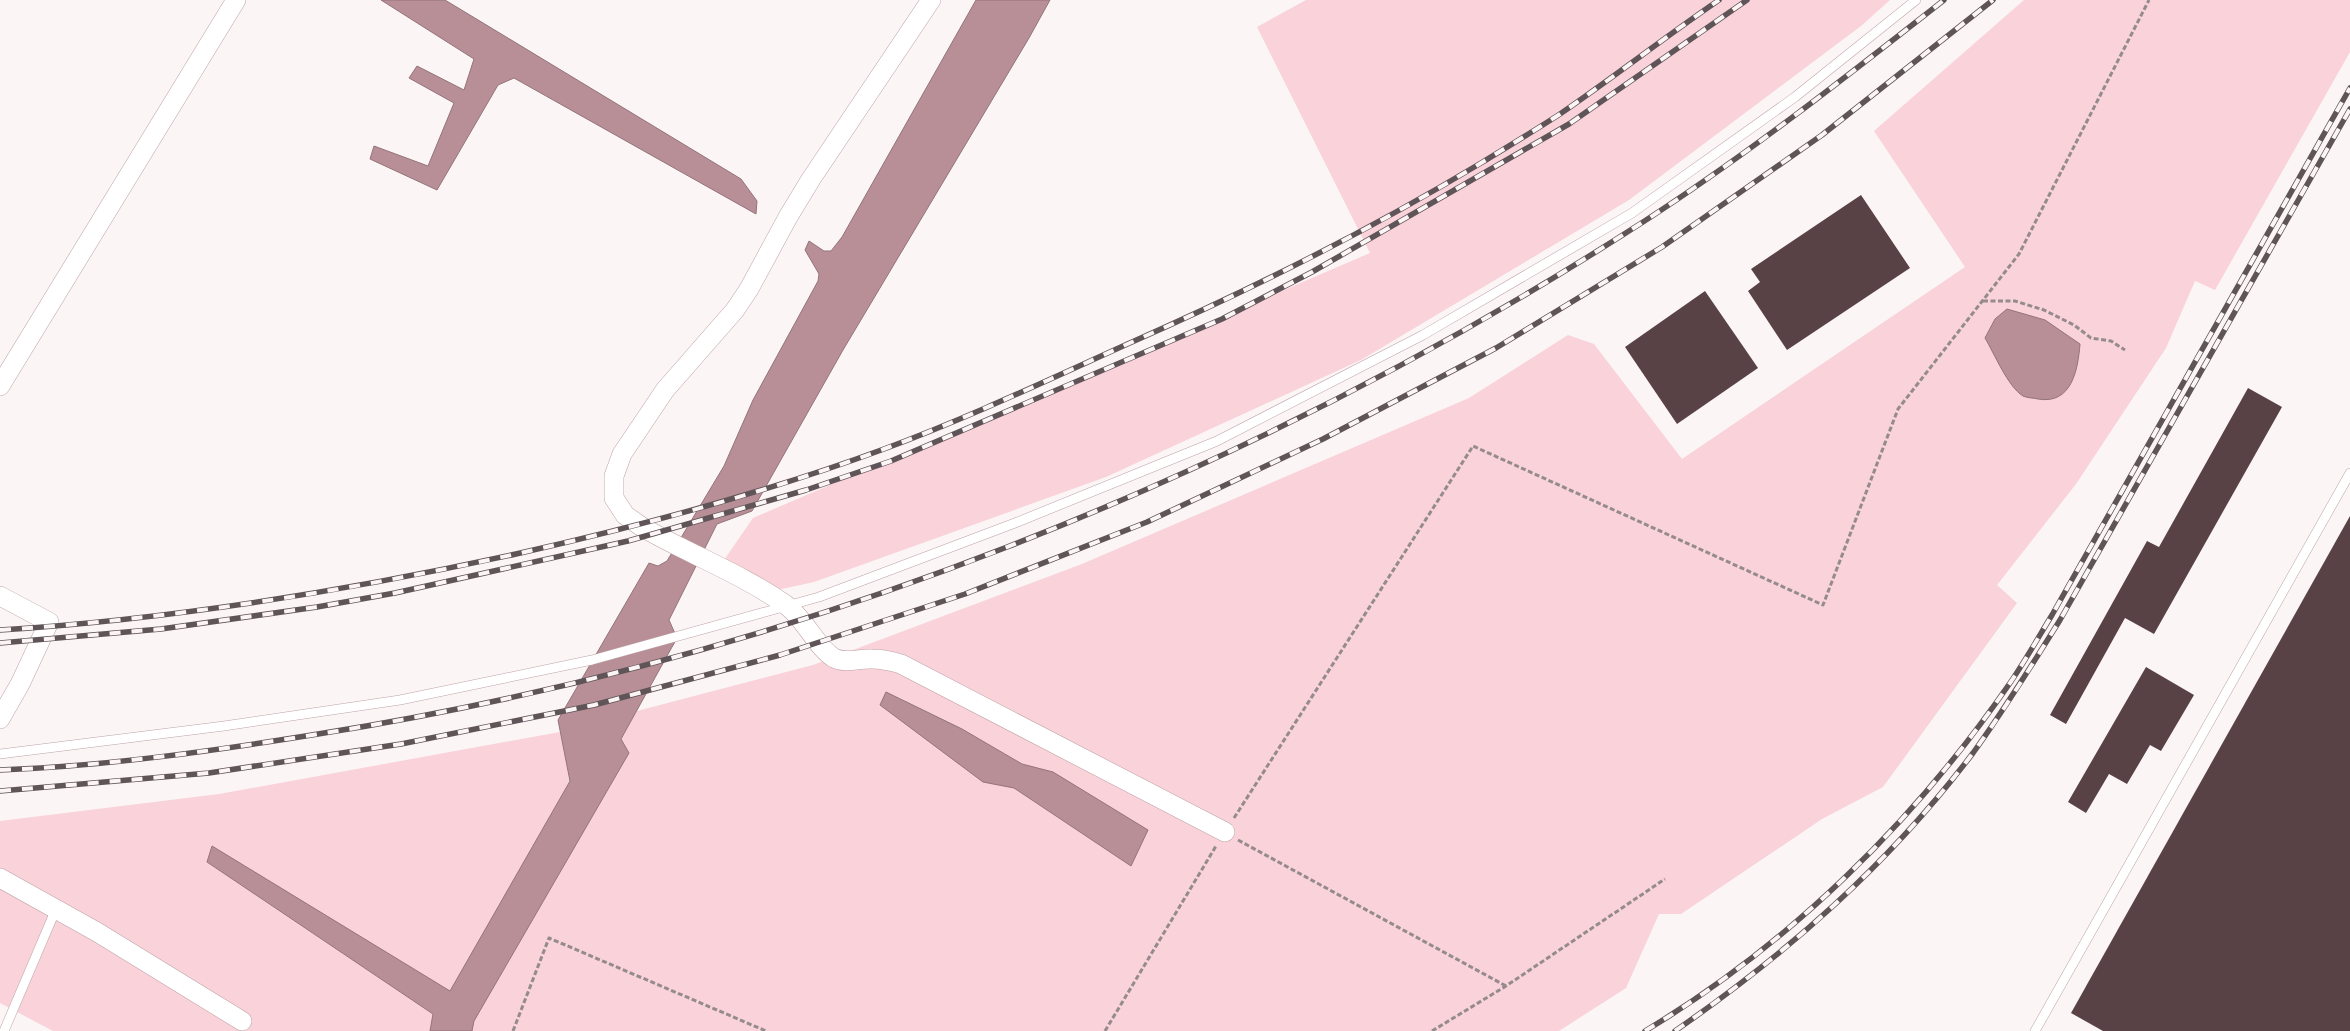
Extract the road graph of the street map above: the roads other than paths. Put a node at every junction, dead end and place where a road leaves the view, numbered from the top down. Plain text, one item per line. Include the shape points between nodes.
1 (236, 0) edge
2 (931, 0) edge
3 (1916, 0) edge
4 (0, 386) edge
5 (2350, 473) edge
6 (0, 596) edge
7 (787, 606) junction
8 (0, 719) edge
9 (0, 754) edge
10 (1225, 832) road end
11 (0, 878) edge
12 (56, 909) junction
13 (242, 1021) dead end
14 (4, 1031) edge
15 (2035, 1031) edge

1 - 4 street
2 - 7 street via 811,180 735,310 665,390 618,464 612,487 619,507 638,524
3 - 7 lane via 1795,97 1632,213 1423,335 1217,441 1015,523
5 - 15 lane
6 - 8 street via 48,622
7 - 9 lane via 592,660 400,700
7 - 10 street via 825,651 836,659 870,658 901,664
11 - 12 street
12 - 13 street
12 - 14 lane

